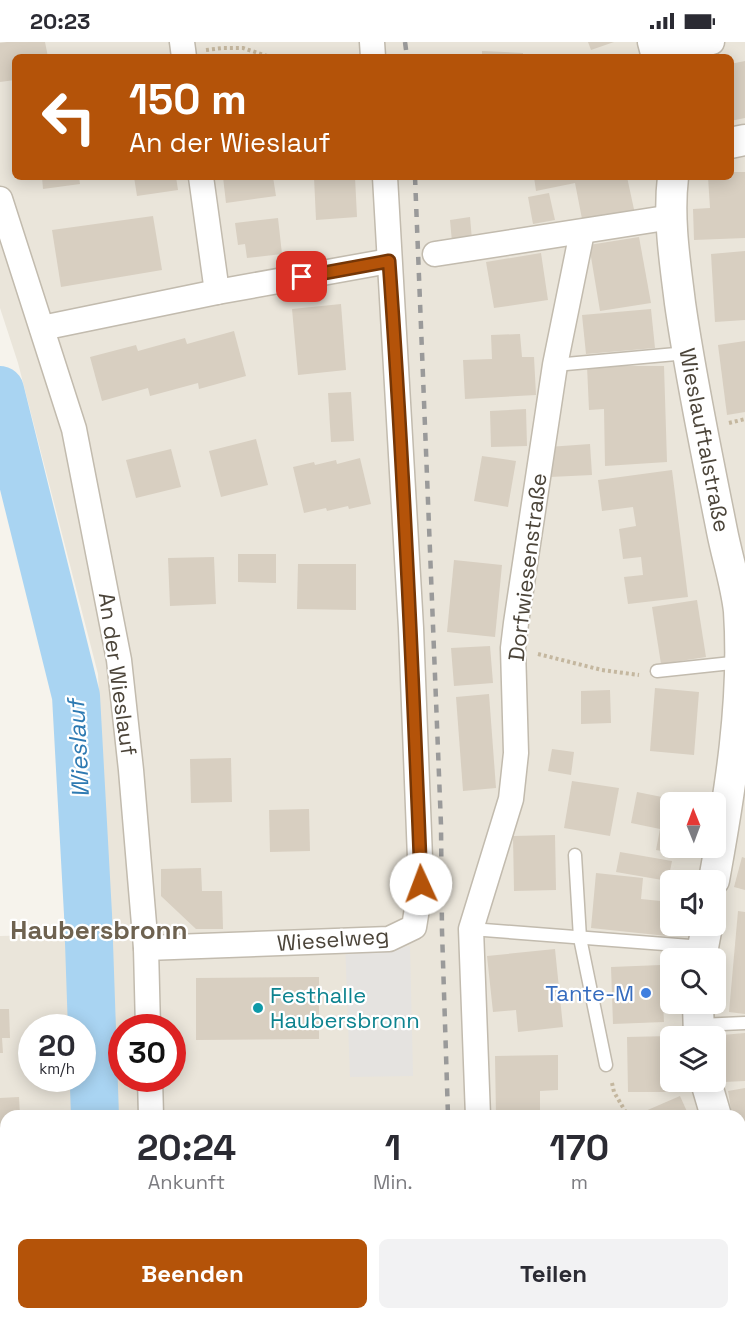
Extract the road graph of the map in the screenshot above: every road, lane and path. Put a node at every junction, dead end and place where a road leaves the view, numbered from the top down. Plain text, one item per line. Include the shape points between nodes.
1 (712, 42) edge
2 (183, 50) edge
3 (261, 54) edge
4 (668, 54) edge
5 (201, 180) edge
6 (385, 180) edge
7 (674, 180) edge
8 (0, 199) edge
9 (672, 217) junction
10 (582, 232) junction
11 (435, 254) dead end
12 (389, 261) junction
13 (217, 292) junction
14 (42, 328) junction
15 (687, 353) junction
16 (555, 365) junction
17 (513, 648) junction
18 (744, 662) edge
19 (657, 671) joint
20 (574, 855) dead end
21 (716, 870) edge
22 (471, 929) junction
23 (580, 938) junction
24 (704, 944) edge
25 (146, 948) junction
26 (148, 1014) edge
27 (698, 1022) edge
28 (745, 1023) edge
29 (606, 1065) joint
30 (150, 1092) edge
31 (709, 1092) edge
32 (151, 1110) edge
33 (478, 1110) edge
34 (624, 1110) edge
35 (714, 1110) edge

1 - 4 street
2 - 3 path via 243,48
5 - 13 street
6 - 12 street, Wieselweg
7 - 9 street, Wieslauftalstraße
8 - 14 street, An der Wieslauf
9 - 10 street
9 - 15 street, Wieslauftalstraße
10 - 11 street
10 - 16 street, Dorfwiesenstraße
12 - 13 street
12 - 25 street, Wieselweg via 411,617 421,884 414,927 389,939
13 - 14 street
14 - 25 street, An der Wieslauf via 74,429 119,660
15 - 16 lane
15 - 18 street, Wieslauftalstraße via 739,609
16 - 17 street, Dorfwiesenstraße
17 - 19 path via 602,670 652,677
17 - 22 street, Dorfwiesenstraße via 516,753 511,799
18 - 19 lane
18 - 21 street, Wieslauftalstraße via 734,768
20 - 23 lane
22 - 23 lane
22 - 33 street, Dorfwiesenstraße
23 - 24 lane
23 - 29 lane
25 - 26 street, An der Wieslauf
27 - 28 lane
29 - 34 path
30 - 32 street
31 - 35 street

